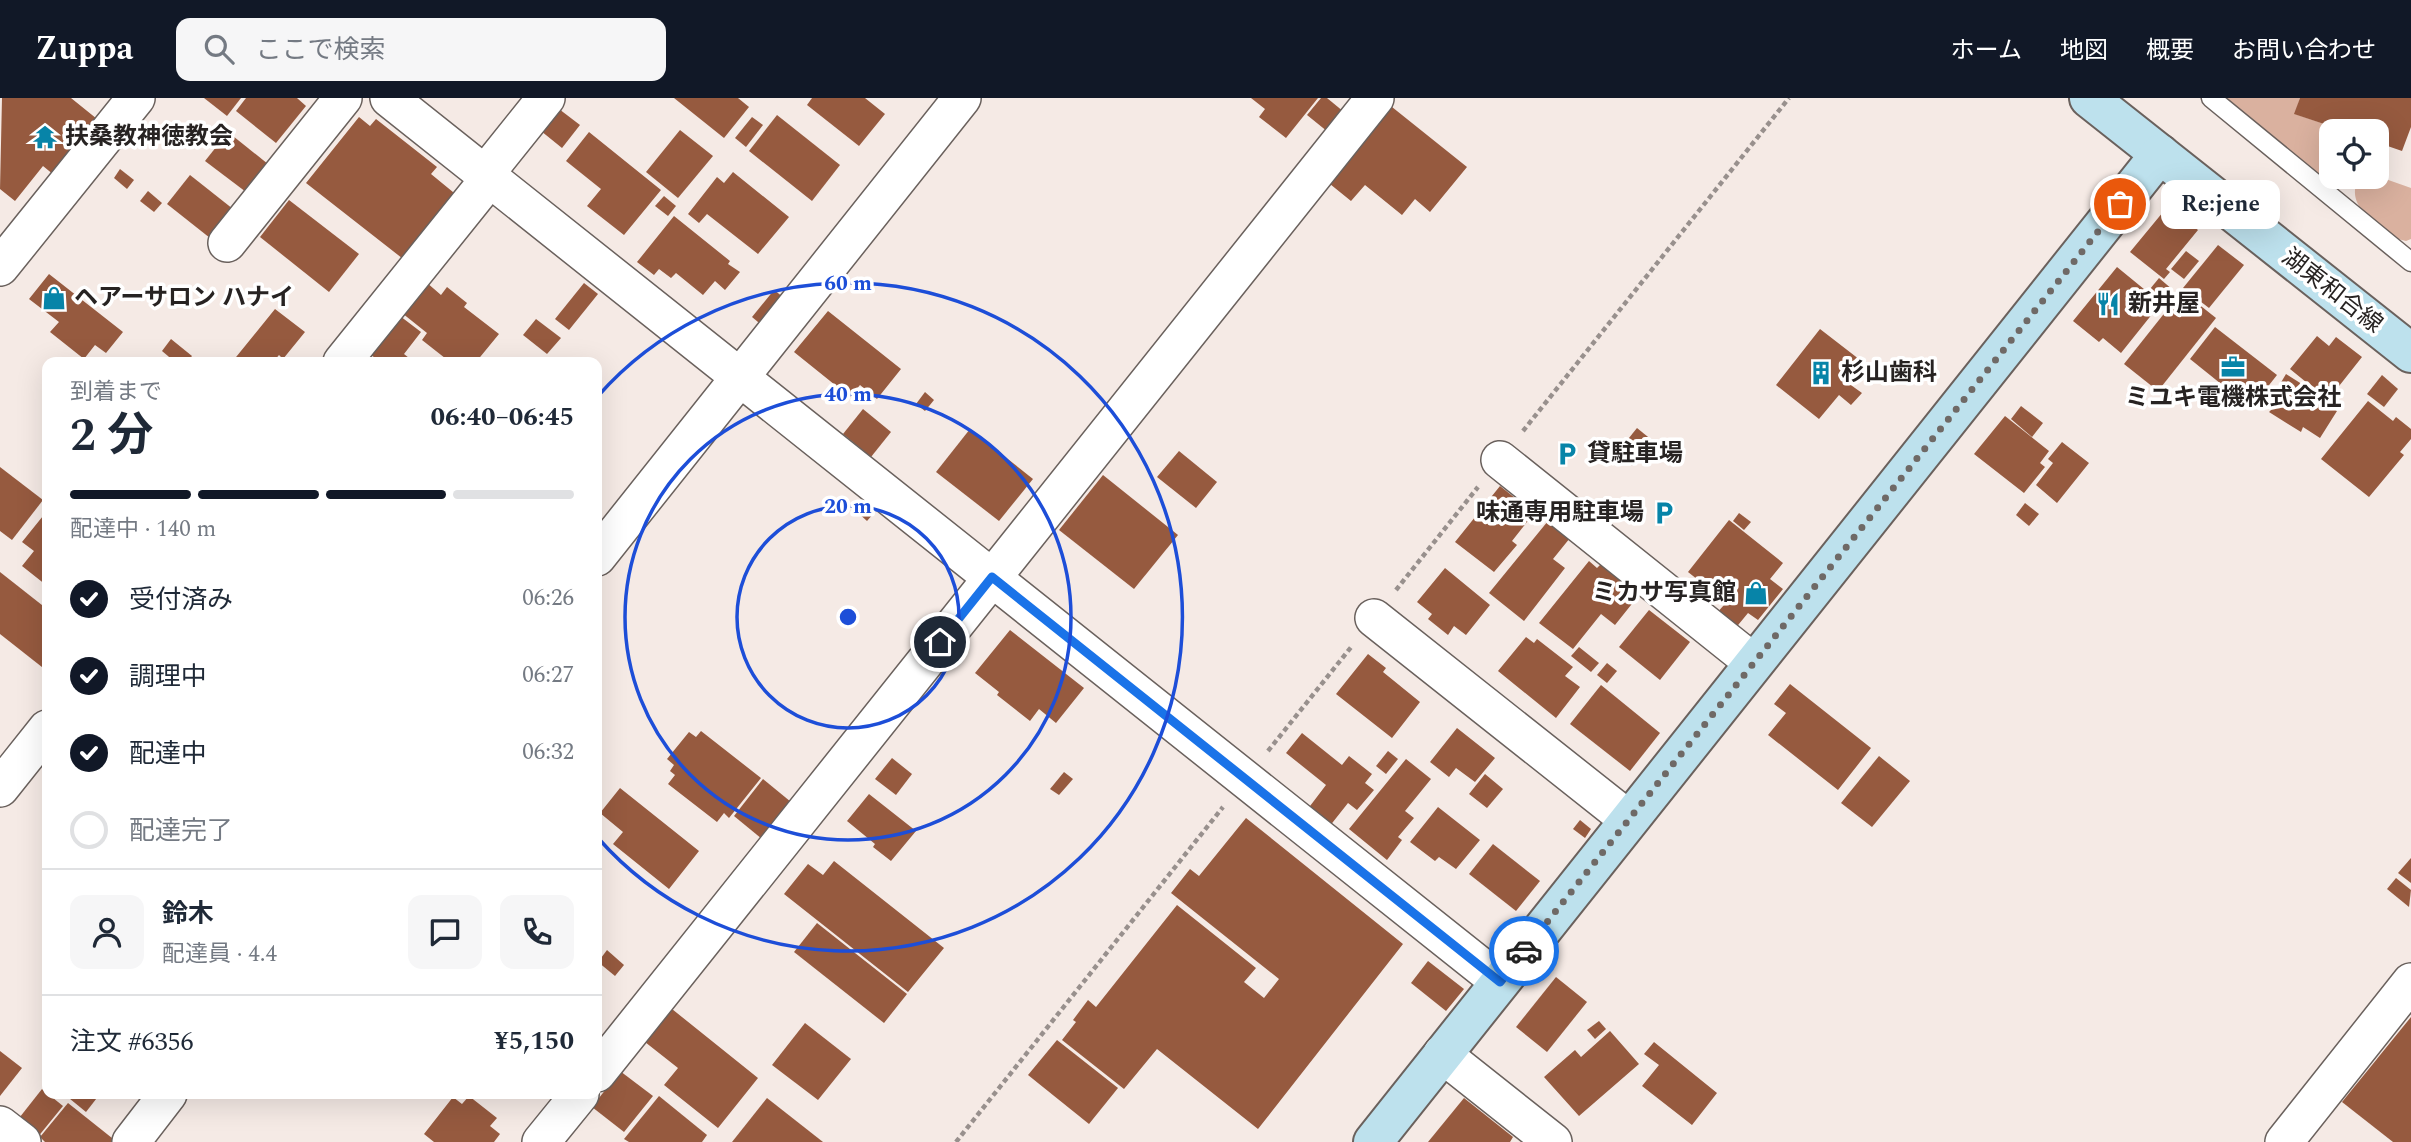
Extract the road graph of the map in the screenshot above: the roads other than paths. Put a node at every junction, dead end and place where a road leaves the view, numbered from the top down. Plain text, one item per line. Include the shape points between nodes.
1 (136, 98) edge
2 (343, 98) edge
3 (389, 98) edge
4 (547, 98) edge
5 (962, 98) edge
6 (1375, 98) edge
7 (2089, 98) edge
8 (2211, 98) edge
9 (2160, 154) junction
10 (488, 176) junction
11 (227, 243) dead end
12 (2411, 262) edge
13 (0, 267) edge
14 (2411, 353) edge
15 (346, 357) edge
16 (741, 378) junction
17 (1500, 460) dead end
18 (602, 551) edge
19 (992, 577) junction
20 (1374, 618) dead end
21 (1754, 663) junction
22 (42, 735) edge
23 (0, 788) edge
24 (1629, 820) junction
25 (1500, 982) junction
26 (2411, 982) edge
27 (1442, 1054) junction
28 (602, 1067) edge
29 (164, 1099) edge
30 (576, 1099) edge
31 (0, 1125) edge
32 (22, 1142) edge
33 (131, 1142) edge
34 (541, 1142) edge
35 (1373, 1142) edge
36 (1553, 1142) edge
37 (2284, 1142) edge

1 - 13 street
2 - 11 street
3 - 10 street
4 - 10 street
5 - 16 street
6 - 19 street
7 - 9 street, 湖東和合線
8 - 12 lane
9 - 14 street, 湖東和合線
9 - 21 street
10 - 15 street
10 - 16 street
16 - 18 street
16 - 19 street
17 - 21 street
19 - 25 street
19 - 28 street
20 - 24 street
21 - 24 street
22 - 23 street
24 - 25 street
25 - 27 street
26 - 37 street
27 - 35 street
27 - 36 street
29 - 33 street
30 - 34 street
31 - 32 street

